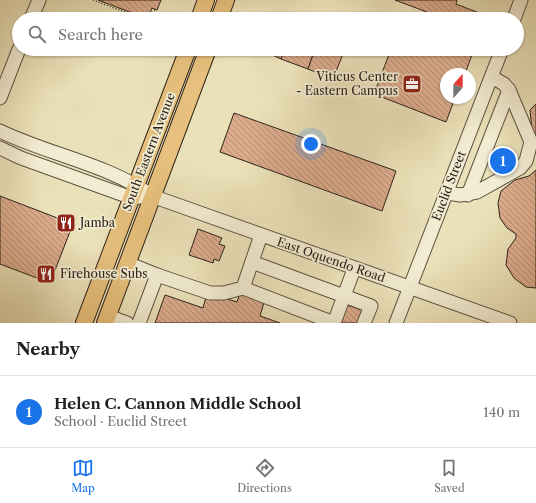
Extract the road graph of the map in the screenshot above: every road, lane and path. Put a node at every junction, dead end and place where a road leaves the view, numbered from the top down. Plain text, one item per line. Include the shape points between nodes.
1 (39, 0) edge
2 (93, 0) edge
3 (206, 0) edge
4 (226, 0) edge
5 (521, 0) edge
6 (155, 9) dead end
7 (34, 12) edge
8 (125, 12) edge
9 (154, 12) edge
10 (202, 12) edge
11 (222, 12) edge
12 (517, 12) edge
13 (16, 56) edge
14 (185, 56) edge
15 (205, 56) edge
16 (500, 56) edge
17 (492, 77) junction
18 (509, 90) junction
19 (0, 98) edge
20 (0, 131) edge
21 (0, 148) edge
22 (134, 191) junction
23 (447, 193) junction
24 (468, 195) junction
25 (152, 196) junction
26 (262, 235) junction
27 (252, 262) junction
28 (127, 263) junction
29 (354, 269) junction
30 (157, 275) junction
31 (411, 286) junction
32 (243, 288) junction
33 (344, 296) junction
34 (106, 319) edge
35 (84, 323) edge
36 (127, 323) edge
37 (139, 323) edge
38 (334, 323) edge
39 (364, 323) edge
40 (396, 323) edge
41 (510, 323) edge

1 - 7 street
2 - 8 path
3 - 10 main road
4 - 11 main road
5 - 12 street
6 - 9 path
13 - 19 street
14 - 22 main road, South Eastern Avenue
15 - 25 main road, South Eastern Avenue
16 - 17 street, Euclid Street
17 - 18 street
17 - 23 street, Euclid Street
18 - 24 street
18 - 24 street via 531,142 530,153 520,168
20 - 22 street, East Oquendo Road via 22,142 51,151
21 - 22 street, East Oquendo Road via 21,158
22 - 25 street, East Oquendo Road
22 - 35 main road, South Eastern Avenue
23 - 24 street
23 - 31 street, Euclid Street
25 - 26 street, East Oquendo Road
25 - 28 main road, South Eastern Avenue
26 - 27 street
26 - 29 street, East Oquendo Road
27 - 32 street
27 - 33 street
28 - 30 street
28 - 34 main road, South Eastern Avenue
29 - 31 street, East Oquendo Road
29 - 33 street
30 - 32 street via 210,293 224,293
30 - 37 street
31 - 40 street, Euclid Street
31 - 41 street, East Oquendo Road
32 - 38 street
33 - 38 street
33 - 39 street via 371,306
34 - 36 street

